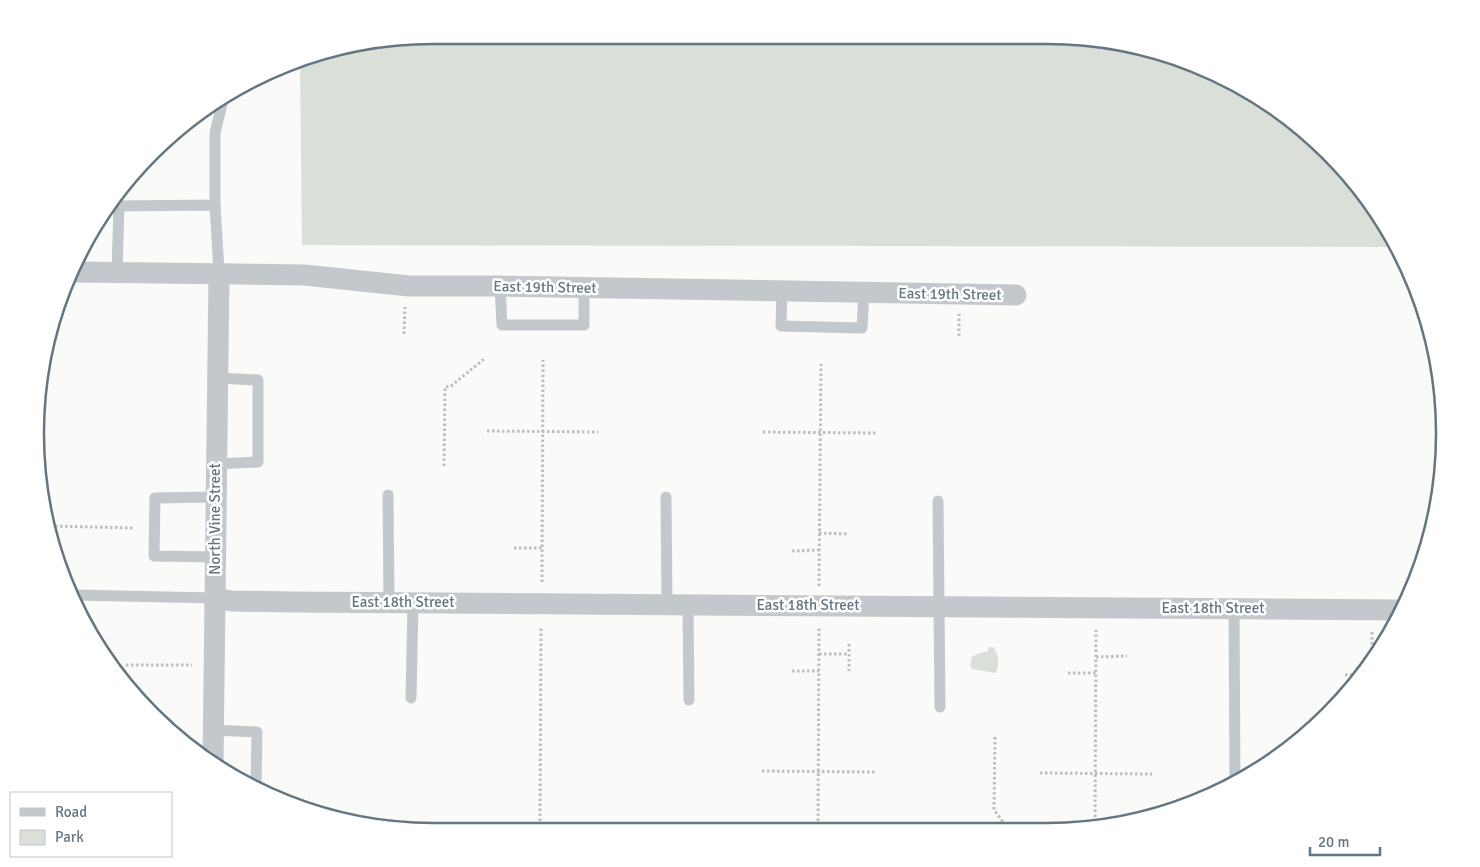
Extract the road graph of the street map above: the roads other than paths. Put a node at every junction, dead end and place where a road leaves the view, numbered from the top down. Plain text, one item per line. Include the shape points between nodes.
1 (221, 106) edge
2 (215, 205) junction
3 (79, 272) edge
4 (117, 272) junction
5 (219, 272) junction
6 (500, 286) junction
7 (584, 288) junction
8 (782, 291) junction
9 (864, 292) junction
10 (1016, 295) dead end
11 (217, 378) junction
12 (216, 464) junction
13 (388, 495) dead end
14 (216, 497) junction
15 (666, 497) dead end
16 (938, 501) dead end
17 (216, 557) junction
18 (79, 595) edge
19 (214, 598) junction
20 (389, 602) junction
21 (413, 603) junction
22 (677, 605) junction
23 (939, 606) junction
24 (1234, 608) junction
25 (1394, 610) edge
26 (411, 698) dead end
27 (689, 700) dead end
28 (940, 707) dead end
29 (213, 730) junction
30 (212, 755) edge
31 (1235, 774) edge
32 (256, 780) edge

1 - 2 lane via 215,133
2 - 4 lane via 119,206
2 - 5 lane
3 - 4 street, East 19th Street
4 - 5 street, East 19th Street
5 - 6 street, East 19th Street via 304,275 409,286
5 - 11 street, North Vine Street
6 - 7 street, East 19th Street
6 - 7 lane via 502,324 584,325
7 - 8 street, East 19th Street
8 - 9 street, East 19th Street
8 - 9 lane via 782,326 862,328
9 - 10 street, East 19th Street
11 - 12 street, North Vine Street
11 - 12 lane via 258,380 258,462
12 - 14 street, North Vine Street
13 - 20 lane
14 - 17 street, North Vine Street
14 - 17 lane via 155,498 154,556
15 - 22 lane
16 - 23 lane
17 - 19 street, North Vine Street
18 - 19 lane
19 - 20 street, East 18th Street via 232,601
19 - 29 street, North Vine Street
20 - 21 street, East 18th Street
21 - 22 street, East 18th Street
21 - 26 lane
22 - 23 street, East 18th Street
22 - 27 lane
23 - 24 street, East 18th Street
23 - 28 lane
24 - 25 street, East 18th Street
24 - 31 lane
29 - 30 street, North Vine Street
29 - 32 lane via 257,732

